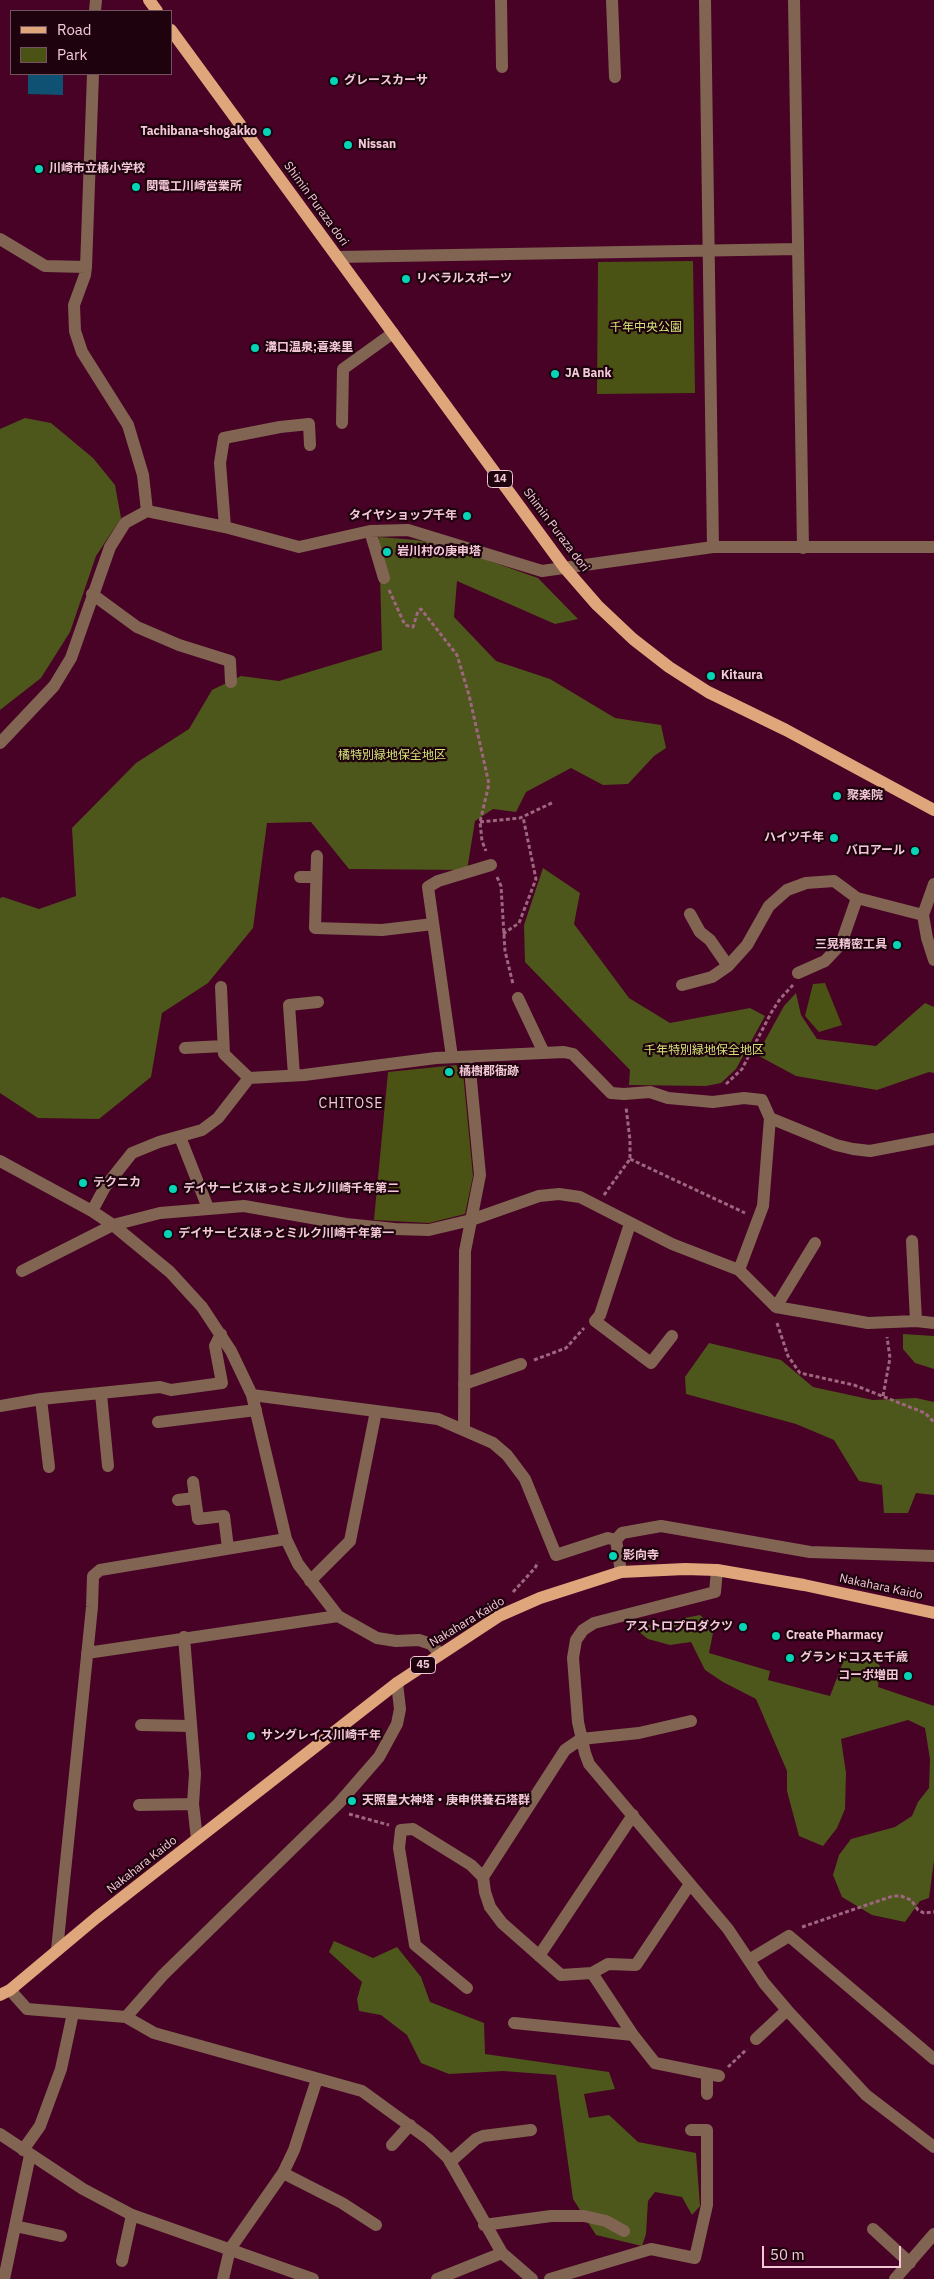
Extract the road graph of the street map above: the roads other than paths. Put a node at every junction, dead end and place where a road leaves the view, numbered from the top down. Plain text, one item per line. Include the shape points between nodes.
1 (500, 0) edge
2 (612, 0) edge
3 (705, 0) edge
4 (794, 0) edge
5 (172, 31) edge
6 (502, 67) dead end
7 (93, 75) edge
8 (615, 77) dead end
9 (0, 240) edge
10 (798, 249) junction
11 (709, 250) junction
12 (338, 257) junction
13 (86, 268) junction
14 (393, 333) junction
15 (342, 423) dead end
16 (310, 445) dead end
17 (147, 511) junction
18 (225, 527) junction
19 (370, 531) junction
20 (713, 546) junction
21 (934, 547) edge
22 (803, 548) junction
23 (564, 567) junction
24 (384, 578) road end
25 (92, 594) junction
26 (231, 682) dead end
27 (0, 743) edge
28 (934, 810) edge
29 (317, 856) dead end
30 (491, 865) road end
31 (300, 877) dead end
32 (316, 877) junction
33 (934, 884) edge
34 (856, 898) junction
35 (690, 914) dead end
36 (923, 915) junction
37 (433, 924) junction
38 (934, 960) edge
39 (728, 966) junction
40 (798, 973) road end
41 (682, 985) dead end
42 (221, 987) dead end
43 (518, 998) road end
44 (318, 1002) dead end
45 (223, 1046) junction
46 (185, 1048) dead end
47 (544, 1053) junction
48 (452, 1057) junction
49 (466, 1057) junction
50 (294, 1075) junction
51 (249, 1078) junction
52 (770, 1118) junction
53 (180, 1137) junction
54 (934, 1139) edge
55 (0, 1161) edge
56 (208, 1208) junction
57 (92, 1211) junction
58 (471, 1220) junction
59 (630, 1224) junction
60 (113, 1225) junction
61 (912, 1241) dead end
62 (815, 1243) dead end
63 (739, 1270) junction
64 (22, 1271) dead end
65 (776, 1307) junction
66 (916, 1321) junction
67 (934, 1323) edge
68 (221, 1334) junction
69 (672, 1336) dead end
70 (521, 1364) road end
71 (464, 1384) junction
72 (101, 1394) junction
73 (252, 1395) junction
74 (41, 1399) junction
75 (0, 1406) edge
76 (256, 1410) junction
77 (376, 1410) junction
78 (158, 1422) dead end
79 (464, 1429) junction
80 (108, 1466) dead end
81 (49, 1467) dead end
82 (193, 1482) dead end
83 (195, 1498) junction
84 (178, 1500) dead end
85 (286, 1539) junction
86 (616, 1540) junction
87 (228, 1548) junction
88 (934, 1556) edge
89 (717, 1570) junction
90 (621, 1572) junction
91 (310, 1580) junction
92 (934, 1613) edge
93 (338, 1616) junction
94 (184, 1637) junction
95 (87, 1653) junction
96 (440, 1654) junction
97 (396, 1683) junction
98 (691, 1721) dead end
99 (141, 1724) dead end
100 (190, 1726) junction
101 (581, 1739) junction
102 (193, 1804) junction
103 (139, 1805) dead end
104 (633, 1815) junction
105 (197, 1839) junction
106 (483, 1878) junction
107 (690, 1884) junction
108 (57, 1950) junction
109 (539, 1956) junction
110 (749, 1960) junction
111 (592, 1973) junction
112 (467, 1988) dead end
113 (5, 1992) edge
114 (787, 2010) junction
115 (73, 2012) junction
116 (126, 2017) junction
117 (514, 2023) dead end
118 (633, 2035) junction
119 (756, 2039) road end
120 (934, 2059) edge
121 (317, 2079) junction
122 (707, 2094) dead end
123 (410, 2125) junction
124 (531, 2130) dead end
125 (691, 2130) dead end
126 (0, 2134) edge
127 (392, 2145) dead end
128 (934, 2146) edge
129 (26, 2152) junction
130 (450, 2162) junction
131 (283, 2173) junction
132 (132, 2215) junction
133 (376, 2224) dead end
134 (484, 2225) junction
135 (15, 2226) junction
136 (873, 2228) dead end
137 (624, 2231) dead end
138 (934, 2234) edge
139 (60, 2236) dead end
140 (230, 2249) junction
141 (502, 2253) junction
142 (122, 2261) dead end
143 (910, 2263) junction
144 (4, 2279) edge
145 (223, 2279) edge
146 (313, 2279) edge
147 (437, 2279) edge
148 (532, 2279) edge
149 (550, 2279) edge
150 (895, 2279) edge

1 - 6 street
2 - 8 street
3 - 11 street
4 - 10 street
5 - 12 main road, Shimin Puraza dori / 14
7 - 13 street
9 - 13 street via 45,266
10 - 11 street
10 - 22 street
11 - 12 street
11 - 20 street
12 - 14 main road, Shimin Puraza dori / 14
13 - 17 street via 74,305 75,331 82,352 128,425 143,475
14 - 15 street via 343,369
14 - 23 main road, Shimin Puraza dori / 14
16 - 18 street via 309,424 224,438 220,463
17 - 18 street
17 - 25 street via 125,523 110,547
18 - 19 street via 299,548
19 - 23 street via 408,530 542,571
19 - 24 street
20 - 22 street
20 - 23 street
21 - 22 street
23 - 28 main road, Shimin Puraza dori / 14 via 633,639 700,687
25 - 26 street via 137,627 230,661
25 - 27 street via 71,658 54,686
29 - 32 street
30 - 37 street via 428,887
31 - 32 street
32 - 37 street via 315,928 382,930
33 - 36 street
34 - 36 street
34 - 39 street via 834,881 806,883 787,890 769,906 747,946
34 - 40 street via 841,944 826,961
35 - 39 street via 700,932 710,940
36 - 38 street
37 - 48 street
39 - 41 street via 712,977
42 - 45 street
43 - 47 street
44 - 50 street via 289,1005
45 - 46 street
45 - 51 street via 224,1054
47 - 49 street
47 - 52 street via 573,1054 611,1093 650,1092 668,1098 713,1102 744,1098 762,1100
48 - 49 street
48 - 50 street
49 - 58 street via 480,1175
50 - 51 street
51 - 53 street via 218,1118 202,1130
52 - 54 street via 853,1149 870,1151
52 - 63 street via 763,1206
53 - 56 street
53 - 57 street via 132,1153 105,1187
55 - 57 street
56 - 58 street via 244,1206 394,1229 429,1230
56 - 60 street via 160,1213
57 - 60 street
58 - 59 street via 539,1196 559,1194 573,1196
58 - 71 street via 465,1251
59 - 63 street
59 - 69 street via 600,1315 595,1321 651,1363
60 - 64 street
60 - 68 street via 170,1272
61 - 66 street
62 - 65 street
63 - 65 street
65 - 66 street via 868,1323
66 - 67 street
68 - 72 street via 214,1346 222,1383
68 - 73 street
70 - 71 street
71 - 79 street
72 - 74 street
72 - 80 street
73 - 76 street
73 - 77 street
74 - 75 street
74 - 81 street
76 - 78 street
76 - 85 street
77 - 79 street via 438,1419
77 - 91 street via 350,1541
79 - 86 street via 493,1443 525,1478 556,1555 608,1538
82 - 83 street
83 - 84 street
83 - 87 street via 198,1519 224,1516
85 - 87 street
85 - 91 street
86 - 88 street via 622,1533 661,1526 810,1552
86 - 90 street
87 - 95 street via 100,1570 93,1576
89 - 90 main road, Nakahara Kaido / 45
89 - 92 main road, Nakahara Kaido / 45
89 - 101 street via 715,1592 594,1623 583,1630 576,1640 572,1658
90 - 96 main road, Nakahara Kaido / 45 via 540,1598 499,1616
91 - 93 street
93 - 94 street
93 - 96 street via 377,1638 419,1640 431,1644
94 - 95 street
94 - 100 street
95 - 108 street
96 - 97 main road, Nakahara Kaido / 45
97 - 105 main road, Nakahara Kaido / 45
97 - 116 street via 400,1709 397,1724 379,1757 339,1803 163,1975
98 - 101 street via 639,1733
99 - 100 street
100 - 102 street via 195,1774
101 - 104 street via 589,1764
101 - 106 street via 565,1750
102 - 103 street
102 - 105 street
104 - 107 street
104 - 109 street
105 - 108 main road, Nakahara Kaido / 45
106 - 109 street via 490,1908
106 - 112 street via 471,1865 413,1829 401,1830 400,1856 415,1945
107 - 110 street
107 - 111 street via 636,1965 608,1964
108 - 113 main road, Nakahara Kaido / 45
109 - 111 street via 561,1975
110 - 114 street
110 - 120 street via 789,1936
111 - 118 street
113 - 115 street via 27,2009
114 - 119 street
114 - 128 street via 866,2095
115 - 116 street
115 - 129 street via 61,2069 40,2126
116 - 121 street via 154,2033
117 - 118 street
118 - 122 street via 655,2063 713,2075
121 - 123 street via 362,2091
121 - 131 street via 294,2150
123 - 127 street
123 - 130 street
124 - 130 street via 483,2136
125 - 149 street via 706,2130 706,2205 695,2258 651,2249
126 - 129 street
129 - 132 street via 83,2189
129 - 135 street
130 - 134 street
131 - 133 street
131 - 140 street
132 - 140 street
132 - 142 street
134 - 137 street via 551,2216 584,2216 606,2221
134 - 141 street
135 - 139 street
135 - 144 street
136 - 143 street
138 - 143 street
140 - 145 street
140 - 146 street
141 - 147 street
141 - 148 street
143 - 150 street

